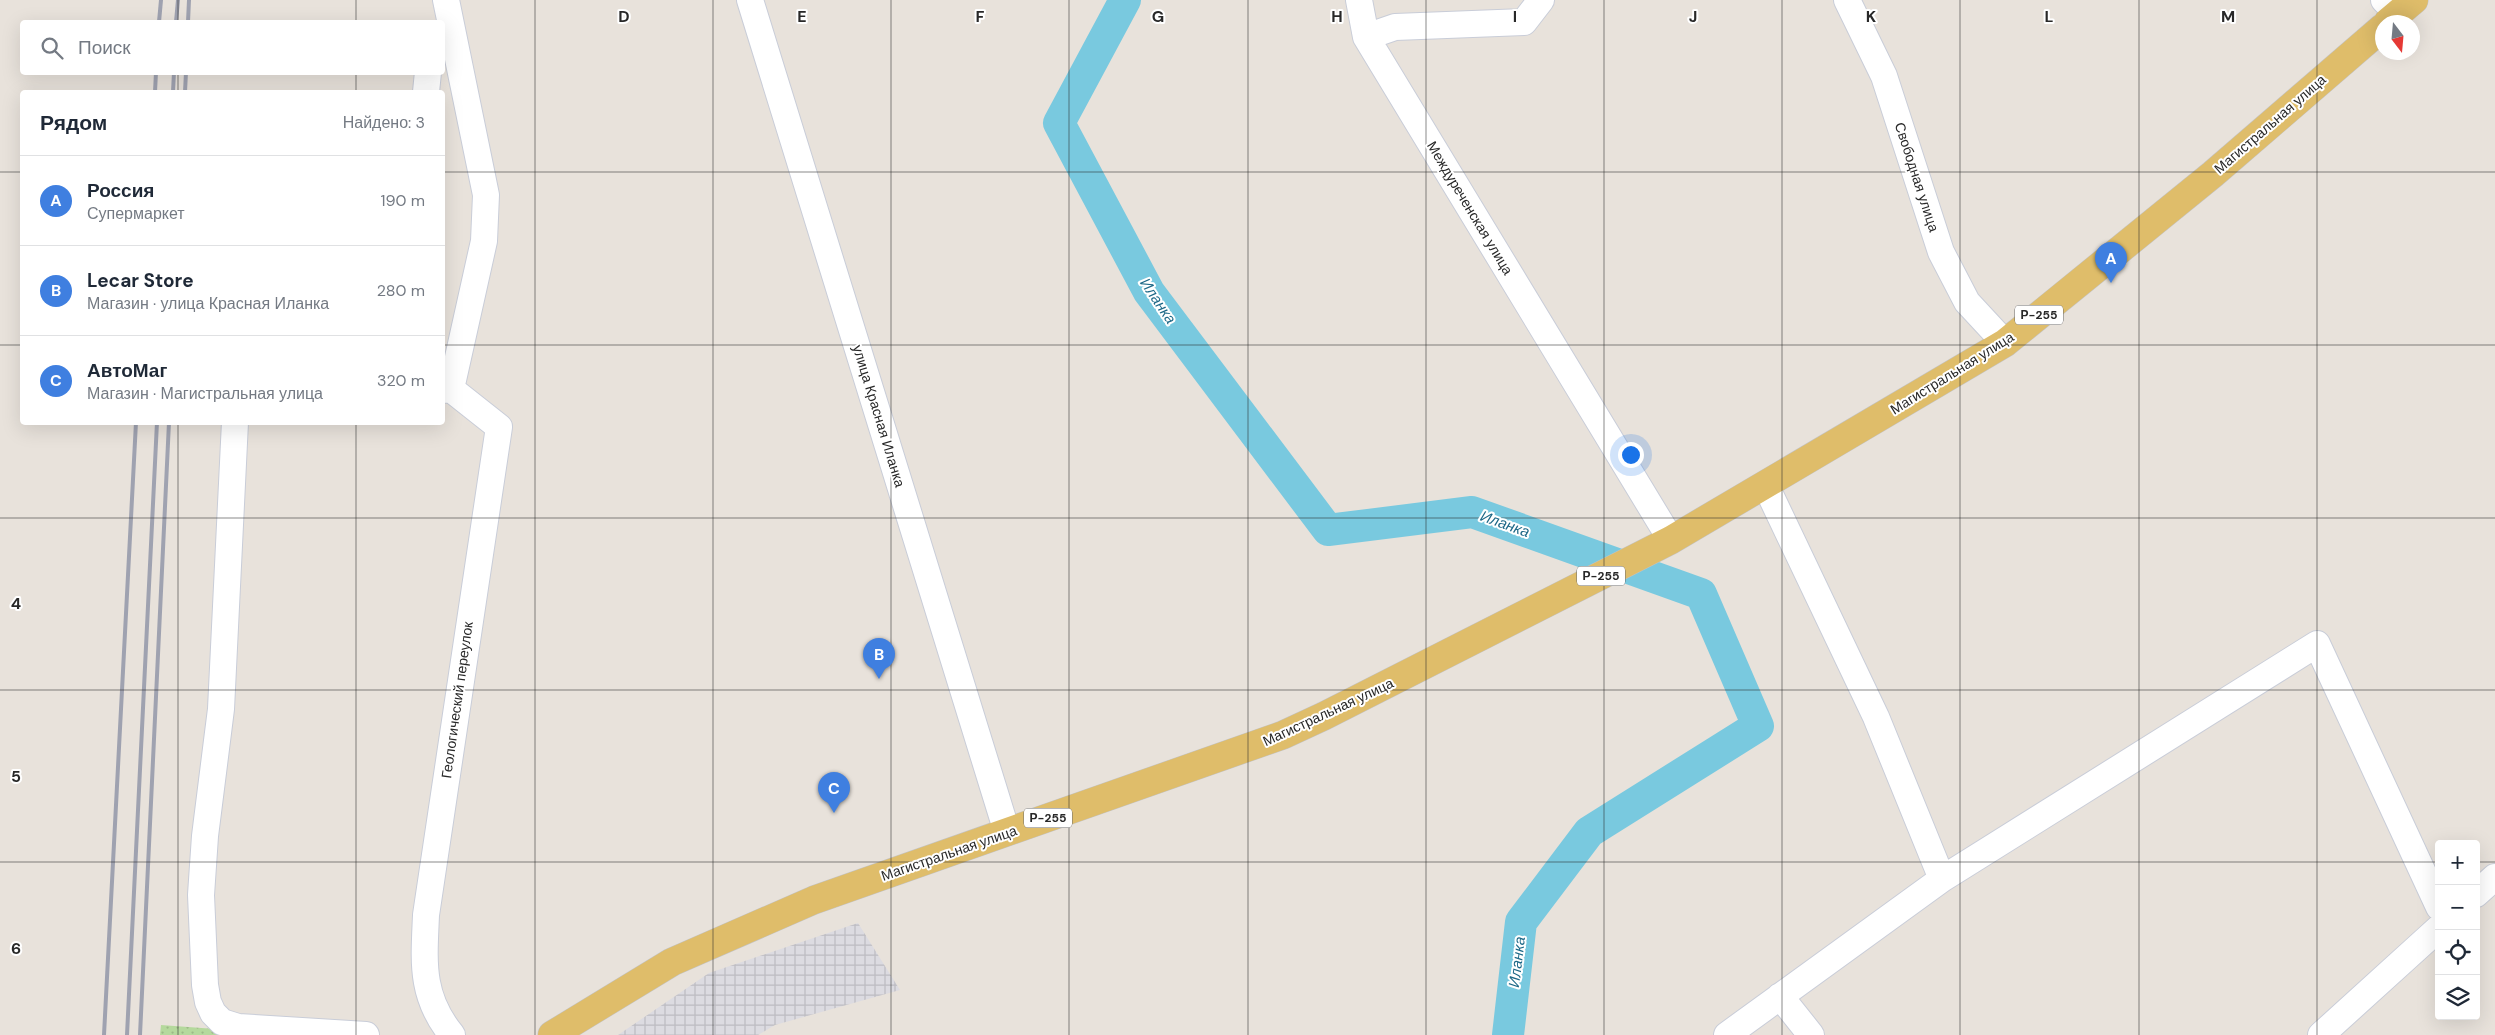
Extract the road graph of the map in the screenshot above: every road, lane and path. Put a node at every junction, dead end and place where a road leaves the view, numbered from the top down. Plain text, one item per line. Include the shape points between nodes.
1 (436, 0) edge
2 (446, 0) edge
3 (750, 0) edge
4 (1359, 0) edge
5 (1541, 0) edge
6 (1847, 0) edge
7 (2393, 13) edge
8 (434, 20) edge
9 (1366, 37) junction
10 (428, 75) edge
11 (426, 90) edge
12 (2004, 343) junction
13 (447, 390) edge
14 (235, 425) edge
15 (1766, 486) junction
16 (1663, 544) junction
17 (1007, 832) junction
18 (2495, 877) edge
19 (1942, 879) junction
20 (2480, 890) edge
21 (2435, 898) edge
22 (2437, 930) edge
23 (1780, 996) junction
24 (366, 1035) edge
25 (452, 1035) edge
26 (552, 1035) edge
27 (1727, 1035) edge
28 (1811, 1035) edge
29 (2321, 1035) edge

1 - 8 street
2 - 13 street via 486,195 484,241
3 - 17 street, улица Красная Иланка
4 - 9 street
5 - 9 street via 1524,22 1395,26
6 - 12 street, Свободная улица via 1884,76 1941,252 1953,279 1967,302
7 - 12 main road, Магистральная улица / Р-255 via 2213,174
9 - 16 street, Междуреченская улица
10 - 11 street
12 - 15 main road, Магистральная улица / Р-255
13 - 25 street, Геологический переулок via 499,427 426,915 426,986 433,1007
14 - 24 street via 221,709 201,895 208,1002 222,1022 238,1027
15 - 16 main road, Магистральная улица / Р-255
15 - 19 street via 1876,717
16 - 17 main road, Магистральная улица / Р-255 via 1283,735
17 - 26 main road, Магистральная улица / Р-255 via 814,900 672,962
18 - 20 street
19 - 21 street via 2317,644
19 - 23 street
22 - 29 street
23 - 27 street
23 - 28 street

